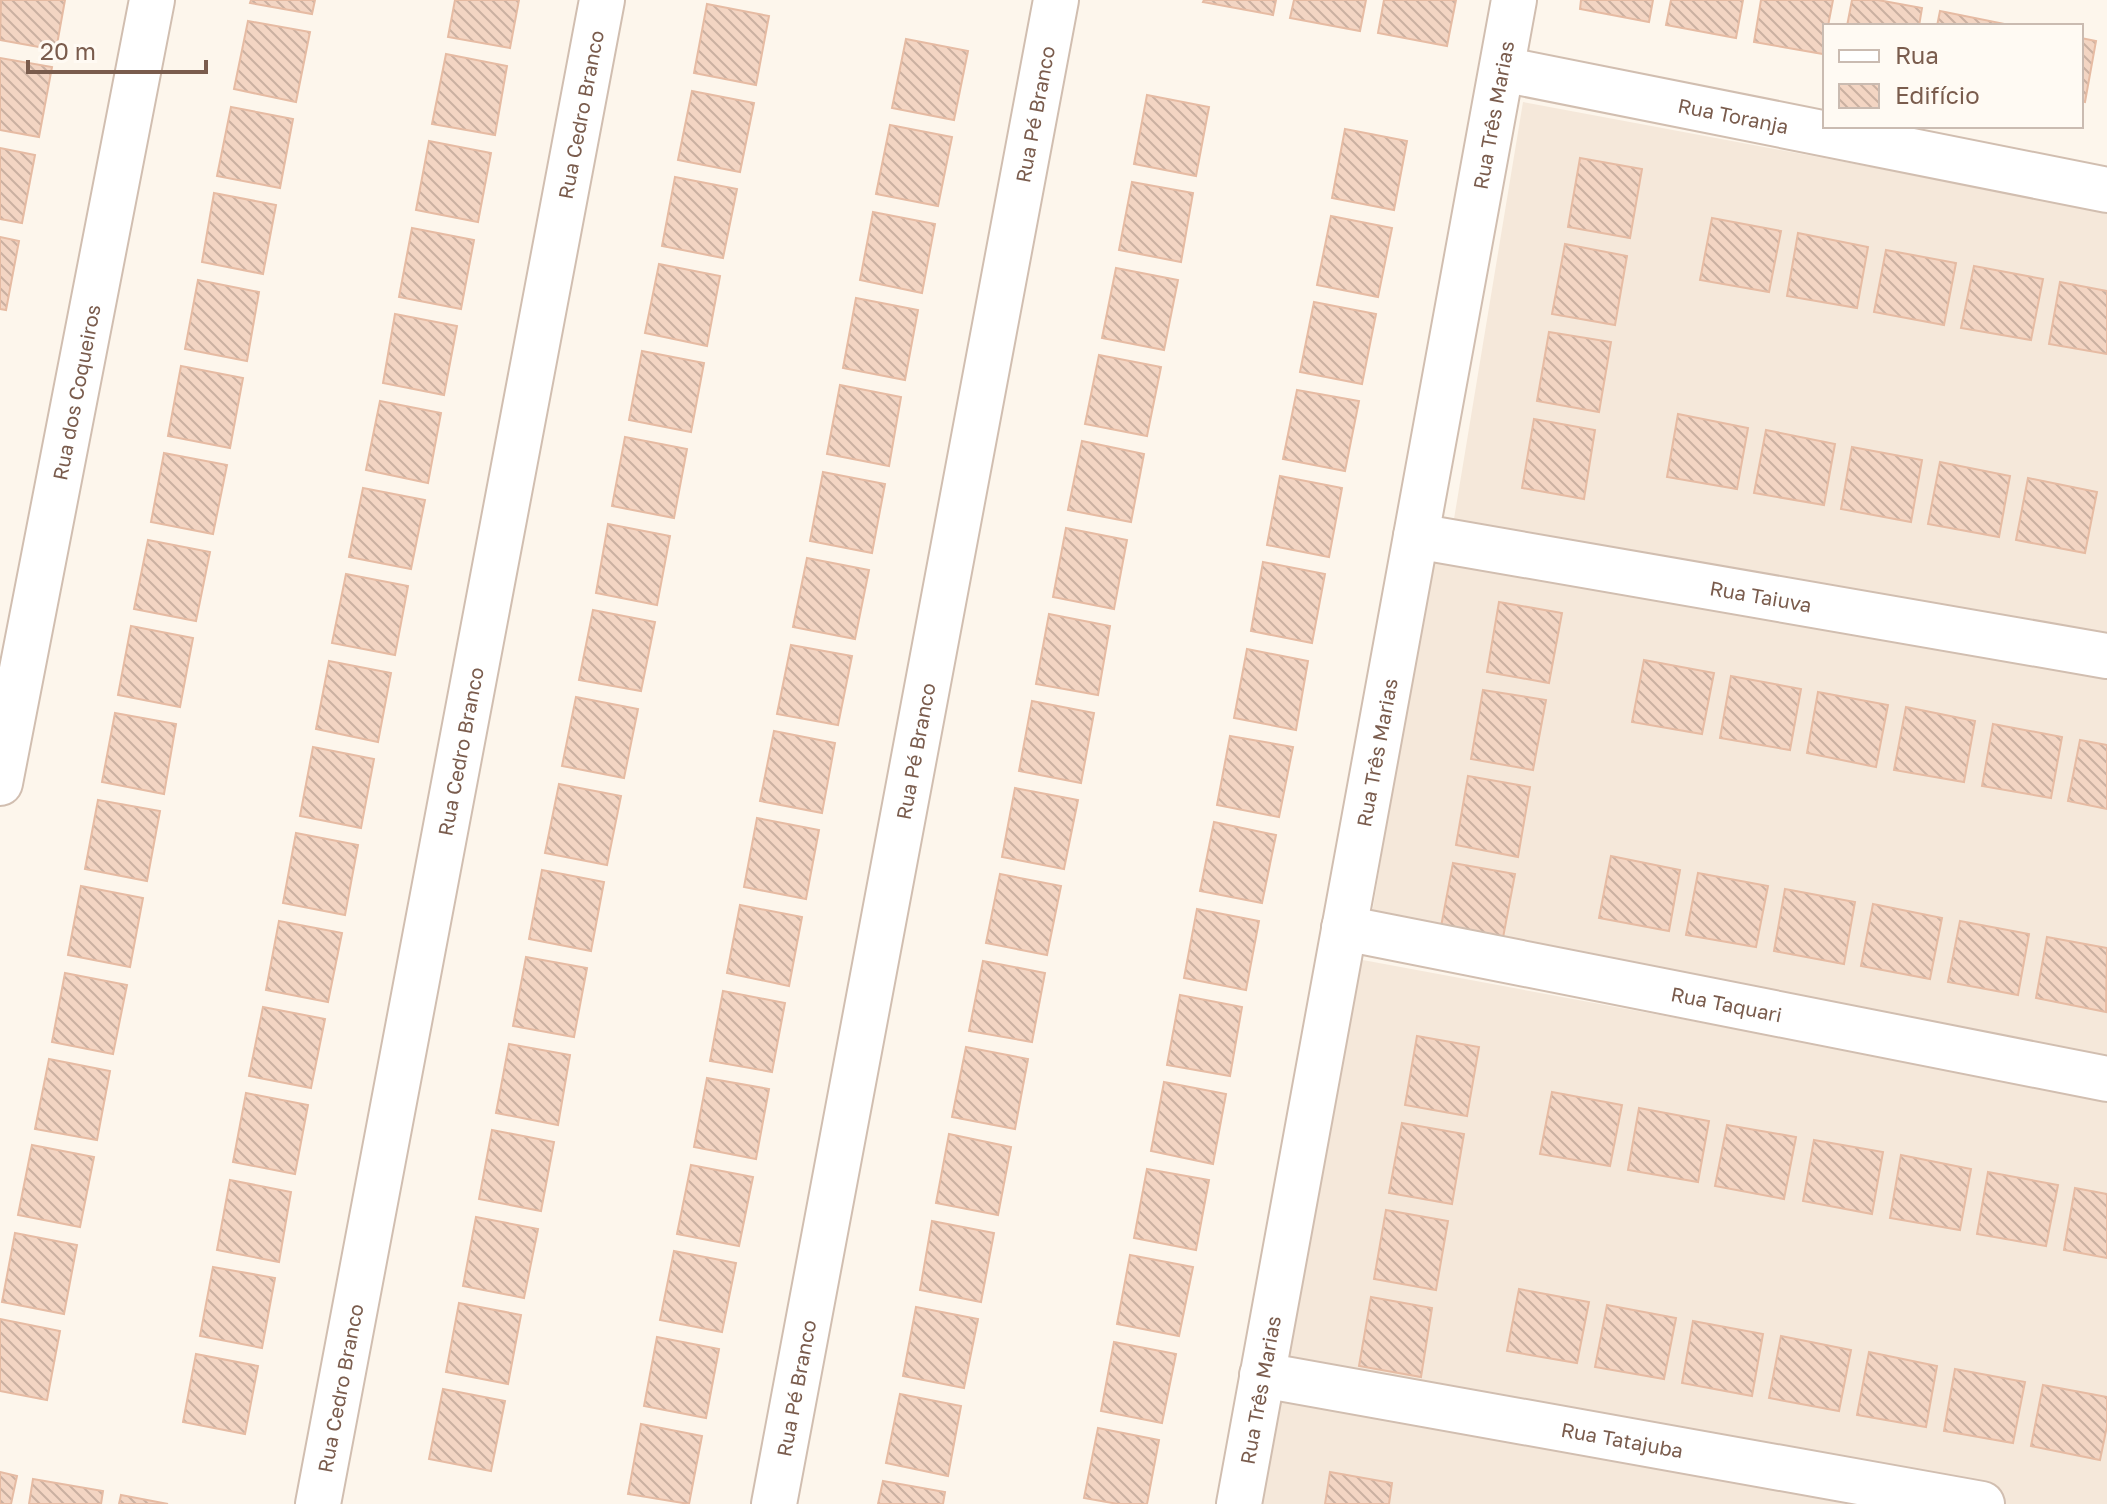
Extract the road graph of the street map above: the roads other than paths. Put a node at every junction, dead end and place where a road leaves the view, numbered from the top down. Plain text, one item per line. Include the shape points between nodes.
1 (152, 0) edge
2 (602, 0) edge
3 (1056, 0) edge
4 (1514, 0) edge
5 (1502, 69) junction
6 (2107, 190) edge
7 (1416, 536) junction
8 (2107, 656) edge
9 (0, 783) edge
10 (1344, 928) junction
11 (2107, 1079) edge
12 (1262, 1375) junction
13 (318, 1504) edge
14 (774, 1504) edge
15 (1239, 1504) edge
16 (1982, 1504) edge

1 - 9 street, Rua dos Coqueiros
2 - 13 street, Rua Cedro Branco
3 - 14 street, Rua Pé Branco
4 - 5 street, Rua Três Marias
5 - 6 street, Rua Toranja
5 - 7 street, Rua Três Marias
7 - 8 street, Rua Taiuva
7 - 10 street, Rua Três Marias
10 - 11 street, Rua Taquari
10 - 12 street, Rua Três Marias
12 - 15 street, Rua Três Marias
12 - 16 street, Rua Tatajuba

